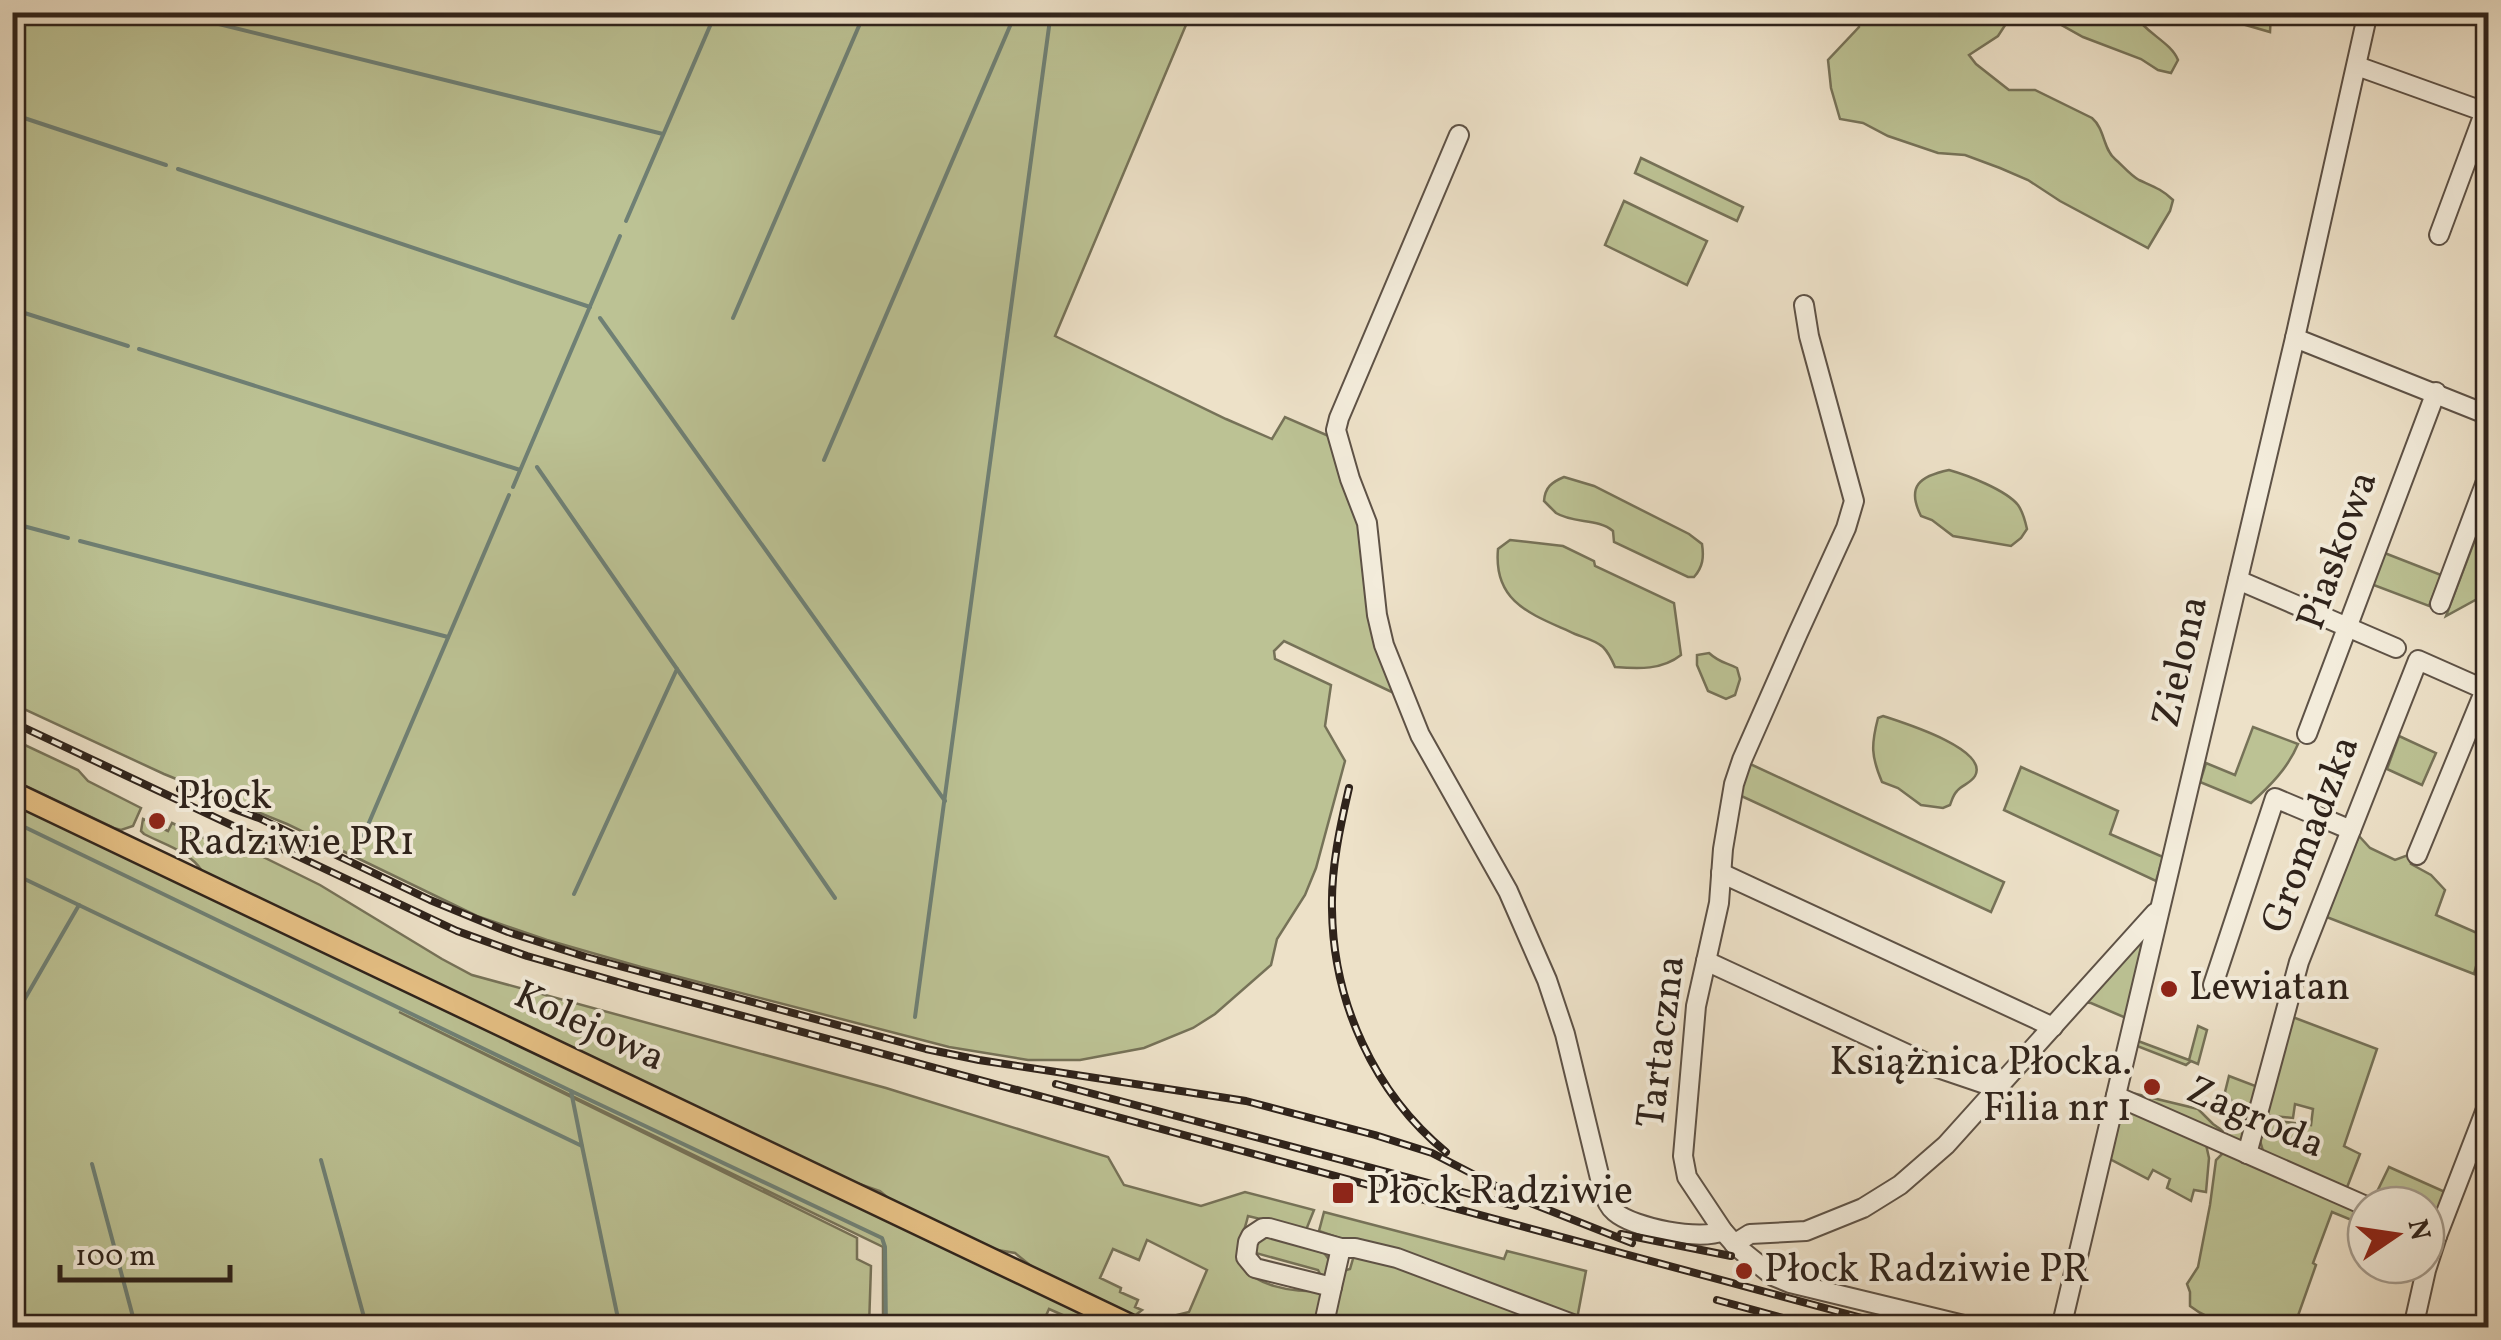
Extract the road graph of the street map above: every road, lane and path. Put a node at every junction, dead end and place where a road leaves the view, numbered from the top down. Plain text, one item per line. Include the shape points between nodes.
1 (2368, 12) edge
2 (2357, 66) junction
3 (2487, 109) edge
4 (1459, 135) dead end
5 (2439, 235) dead end
6 (1804, 305) dead end
7 (2295, 338) junction
8 (2436, 392) junction
9 (2488, 414) edge
10 (2488, 476) edge
11 (2238, 580) junction
12 (2440, 604) dead end
13 (2349, 627) junction
14 (2396, 648) dead end
15 (2487, 690) edge
16 (2308, 734) dead end
17 (12, 792) edge
18 (2351, 830) junction
19 (2417, 855) dead end
20 (1721, 874) junction
21 (2159, 908) junction
22 (1706, 962) junction
23 (2213, 986) dead end
24 (2052, 1027) junction
25 (1997, 1088) junction
26 (2116, 1096) junction
27 (2488, 1104) edge
28 (2247, 1154) junction
29 (2346, 1197) edge
30 (2446, 1200) edge
31 (1729, 1238) junction
32 (1341, 1248) junction
33 (2421, 1285) edge
34 (1332, 1287) junction
35 (1574, 1325) edge
36 (1136, 1328) edge
37 (1323, 1328) edge
38 (1976, 1328) edge
39 (2060, 1328) edge
40 (2413, 1328) edge

1 - 2 street, Zielona
2 - 3 street
2 - 7 street, Zielona
3 - 5 street
4 - 31 street via 1336,430 1367,523 1379,631 1420,735 1508,892 1547,980 1609,1205 1624,1218 1665,1231
6 - 20 street, Tartaczna via 1854,502 1737,774
7 - 8 street
7 - 11 street, Zielona
8 - 9 street
8 - 13 street, Piaskowa
10 - 12 street
11 - 13 street
11 - 21 street, Zielona
13 - 14 street
13 - 16 street, Piaskowa
15 - 18 street, Gromadzka via 2418,660
15 - 19 street
17 - 36 main road, Kolejowa
18 - 23 street via 2275,798
18 - 28 street, Gromadzka via 2296,972
20 - 22 street, Tartaczna
20 - 24 street
21 - 24 street
21 - 26 street, Zielona
22 - 25 street via 1935,1067
22 - 31 street, Tartaczna via 1694,1020 1684,1164 1686,1178
24 - 25 street
25 - 31 street via 1938,1153 1879,1199 1806,1231
26 - 28 street, Zagroda
26 - 39 street, Zielona
27 - 30 street
28 - 29 street, Zagroda
31 - 38 street, Tartaczna via 1765,1271 1790,1283
32 - 34 street
32 - 34 street via 1263,1228 1246,1251 1260,1270
32 - 35 street via 1397,1258
33 - 40 street
34 - 37 street

